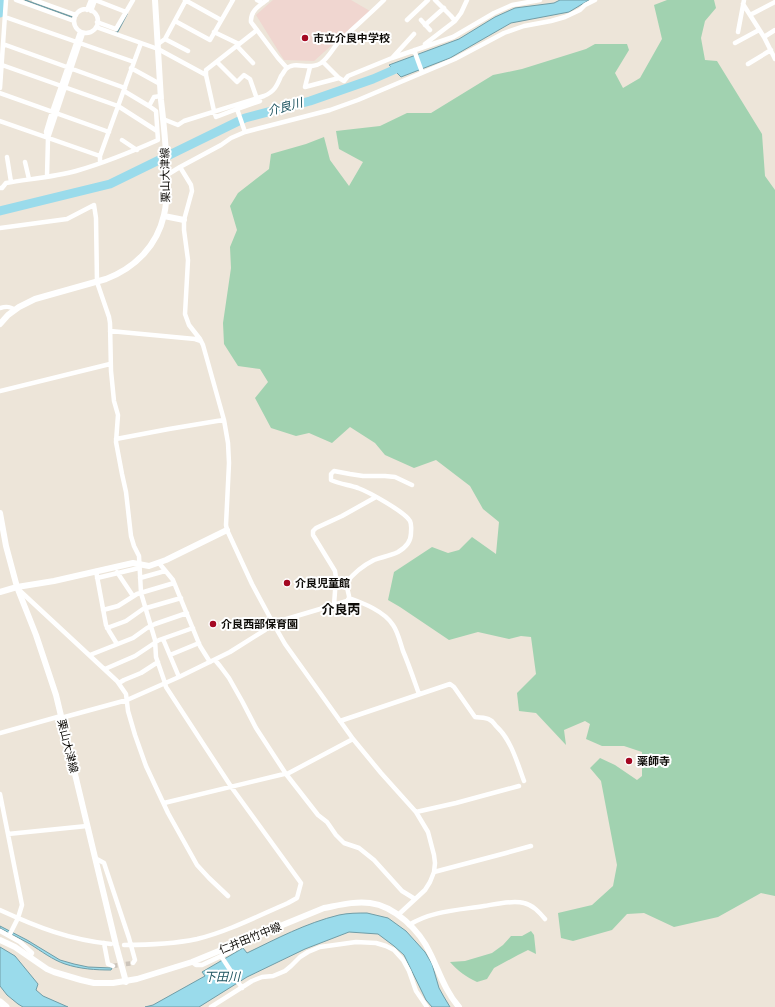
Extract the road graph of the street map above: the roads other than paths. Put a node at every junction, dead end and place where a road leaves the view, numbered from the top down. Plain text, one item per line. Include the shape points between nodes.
1 (6, 0) edge
2 (16, 0) edge
3 (34, 0) edge
4 (91, 0) edge
5 (95, 0) edge
6 (133, 0) edge
7 (156, 0) edge
8 (185, 0) edge
9 (232, 0) edge
10 (257, 0) edge
11 (384, 0) edge
12 (428, 0) edge
13 (435, 0) edge
14 (467, 0) edge
15 (540, 0) edge
16 (595, 0) edge
17 (265, 2) edge
18 (743, 2) edge
19 (775, 2) edge
20 (39, 4) edge
21 (444, 8) junction
22 (89, 10) junction
23 (126, 12) junction
24 (76, 15) junction
25 (750, 15) junction
26 (5, 17) junction
27 (221, 20) junction
28 (407, 20) dead end
29 (421, 20) dead end
30 (74, 21) junction
31 (175, 21) junction
32 (455, 21) junction
33 (97, 25) junction
34 (425, 25) junction
35 (257, 30) junction
36 (430, 30) dead end
37 (760, 30) junction
38 (775, 30) edge
39 (82, 32) junction
40 (214, 32) junction
41 (738, 32) dead end
42 (414, 34) dead end
43 (764, 37) junction
44 (165, 40) junction
45 (78, 43) junction
46 (735, 43) dead end
47 (3, 44) junction
48 (141, 44) junction
49 (238, 45) junction
50 (158, 47) junction
51 (416, 49) junction
52 (771, 50) junction
53 (188, 51) dead end
54 (775, 57) edge
55 (392, 58) junction
56 (134, 62) junction
57 (217, 62) junction
58 (323, 62) junction
59 (253, 63) dead end
60 (748, 64) dead end
61 (2, 65) junction
62 (310, 67) junction
63 (69, 68) junction
64 (132, 68) junction
65 (287, 68) junction
66 (422, 70) junction
67 (206, 76) junction
68 (339, 78) junction
69 (160, 84) junction
70 (63, 86) junction
71 (0, 88) edge
72 (124, 90) junction
73 (0, 93) edge
74 (161, 96) junction
75 (264, 96) junction
76 (257, 99) junction
77 (118, 106) junction
78 (149, 106) junction
79 (214, 111) junction
80 (237, 111) junction
81 (54, 112) junction
82 (163, 119) junction
83 (0, 121) edge
84 (244, 130) junction
85 (157, 131) junction
86 (109, 132) junction
87 (48, 138) junction
88 (122, 140) dead end
89 (136, 150) junction
90 (100, 156) junction
91 (7, 157) dead end
92 (26, 162) dead end
93 (100, 163) junction
94 (180, 167) junction
95 (167, 172) junction
96 (47, 176) junction
97 (29, 179) junction
98 (11, 182) junction
99 (0, 188) edge
100 (164, 216) junction
101 (184, 220) junction
102 (0, 228) edge
103 (97, 282) junction
104 (0, 308) edge
105 (15, 310) junction
106 (0, 324) edge
107 (110, 331) junction
108 (201, 341) junction
109 (110, 364) junction
110 (0, 391) edge
111 (224, 420) junction
112 (116, 439) junction
113 (412, 485) dead end
114 (376, 497) junction
115 (0, 513) edge
116 (227, 530) junction
117 (159, 563) junction
118 (139, 566) junction
119 (117, 570) junction
120 (165, 571) junction
121 (96, 575) junction
122 (140, 578) junction
123 (174, 583) junction
124 (17, 588) junction
125 (0, 592) edge
126 (141, 593) junction
127 (133, 596) junction
128 (181, 598) junction
129 (349, 598) junction
130 (334, 605) junction
131 (146, 608) junction
132 (103, 610) junction
133 (187, 613) junction
134 (272, 624) junction
135 (152, 626) junction
136 (107, 628) junction
137 (193, 628) junction
138 (163, 639) junction
139 (155, 643) junction
140 (199, 643) junction
141 (117, 644) junction
142 (90, 655) junction
143 (170, 655) junction
144 (212, 661) junction
145 (158, 662) junction
146 (105, 669) junction
147 (179, 678) junction
148 (119, 683) junction
149 (166, 683) junction
150 (419, 694) junction
151 (127, 700) junction
152 (61, 717) junction
153 (340, 721) junction
154 (0, 733) edge
155 (353, 739) junction
156 (286, 774) junction
157 (524, 780) dead end
158 (519, 786) dead end
159 (231, 787) junction
160 (0, 794) edge
161 (164, 803) junction
162 (416, 812) junction
163 (88, 826) junction
164 (8, 834) junction
165 (531, 846) dead end
166 (95, 858) junction
167 (434, 872) junction
168 (228, 896) dead end
169 (415, 899) junction
170 (0, 910) edge
171 (398, 915) junction
172 (18, 918) junction
173 (546, 919) dead end
174 (409, 925) junction
175 (0, 931) edge
176 (10, 934) junction
177 (0, 940) edge
178 (104, 943) junction
179 (240, 943) junction
180 (111, 944) dead end
181 (124, 945) dead end
182 (131, 945) junction
183 (222, 956) junction
184 (30, 957) junction
185 (192, 962) junction
186 (133, 963) dead end
187 (113, 966) dead end
188 (126, 982) junction
189 (241, 988) junction
190 (0, 1002) edge
191 (6, 1007) edge
192 (211, 1007) edge
193 (427, 1007) edge
194 (459, 1007) edge

1 - 26 street
2 - 20 street
3 - 20 street
4 - 22 street
5 - 22 street
5 - 23 street
6 - 23 street
7 - 50 main road, 栗山大津線
8 - 27 street
8 - 31 street
9 - 27 street
10 - 17 street
11 - 58 street via 337,44
12 - 28 street
13 - 21 street
14 - 32 street
15 - 51 street via 512,5 453,37
16 - 66 street via 565,17 504,33 455,59
17 - 35 street via 251,17 251,22
18 - 25 street
18 - 41 street
19 - 25 street
20 - 24 street
20 - 30 street
21 - 32 street
21 - 34 street
22 - 24 street
22 - 33 street via 96,16
23 - 33 street via 116,29
24 - 30 street
25 - 37 street
26 - 45 street
26 - 47 street
27 - 40 street
29 - 34 street
30 - 39 street
31 - 40 street via 210,40
31 - 44 street
32 - 51 street
33 - 39 street via 90,32
33 - 48 street
34 - 36 street
35 - 49 street
35 - 65 street
37 - 43 street
37 - 46 street
38 - 43 street
39 - 45 street
40 - 49 street
42 - 55 street
43 - 52 street
44 - 50 street
44 - 53 street
45 - 56 street
45 - 63 street
47 - 61 street
47 - 63 street
48 - 50 street
48 - 56 street
49 - 57 street
49 - 59 street
50 - 67 street
50 - 69 main road, 栗山大津線
51 - 55 street
51 - 66 street
52 - 54 street
52 - 60 street
55 - 68 street via 348,76 344,81
56 - 64 street
57 - 67 street via 206,70
57 - 76 street via 237,82 244,76 250,79
58 - 62 street
58 - 68 street
61 - 70 street
61 - 71 street
62 - 65 street via 298,65
62 - 68 street via 305,87
63 - 70 street
63 - 72 street
64 - 69 street
64 - 72 street
65 - 75 street via 274,90
66 - 84 street via 330,110
67 - 79 street
69 - 74 main road, 栗山大津線
70 - 77 street
70 - 81 street
72 - 77 street
72 - 78 street
73 - 81 street
74 - 78 street via 154,97
74 - 82 main road, 栗山大津線
75 - 76 street
75 - 80 street via 264,99
76 - 79 street
77 - 85 street
77 - 86 street
78 - 85 street via 156,110
79 - 80 street via 216,117
79 - 82 street via 178,125
80 - 84 street
81 - 86 street
81 - 87 street via 46,132
82 - 95 main road, 栗山大津線
83 - 87 street
84 - 94 street
85 - 89 street via 158,140
86 - 90 street
87 - 90 street
87 - 96 street
88 - 89 street
89 - 93 street
90 - 93 street
91 - 98 street
92 - 97 street
93 - 96 street
94 - 95 street
94 - 101 street via 192,191
95 - 100 main road, 栗山大津線
96 - 97 street
97 - 98 street
98 - 99 street
100 - 101 main road
100 - 103 main road, 栗山大津線 via 158,232 135,263 116,275
101 - 108 street via 188,260 185,314 189,325
102 - 103 street via 67,219 94,205
103 - 105 main road, 栗山大津線 via 35,299
103 - 107 street via 109,317
104 - 105 street via 6,306
105 - 106 main road, 栗山大津線
107 - 108 street
107 - 109 street
108 - 111 street
109 - 110 street
109 - 112 street via 118,415
111 - 112 street
111 - 116 street via 229,463
112 - 118 street via 132,542 139,556
113 - 114 street via 395,477 363,476 334,471 331,474 331,480 358,488
114 - 129 street via 406,516 412,527 411,537 406,547 399,552 374,561 350,578 346,583
114 - 130 street via 313,531 335,571
115 - 124 main road, 栗山大津線
116 - 117 main road
116 - 134 street
117 - 118 main road
117 - 120 street
118 - 119 main road via 133,563
118 - 122 street
119 - 121 main road
119 - 127 street
120 - 122 street
120 - 123 street
121 - 124 main road
121 - 132 street
122 - 126 street
123 - 126 street
123 - 128 street
124 - 125 main road
124 - 142 street
124 - 152 main road, 栗山大津線 via 36,635
126 - 127 street
126 - 131 street
127 - 132 street via 118,606
128 - 131 street
128 - 133 street
129 - 130 street
129 - 150 street via 374,609 393,625
130 - 134 street
131 - 135 street
131 - 136 street via 126,621
132 - 136 street
133 - 135 street
133 - 137 street
134 - 144 street
134 - 153 street
135 - 139 street
135 - 141 street
136 - 141 street
137 - 138 street
137 - 140 street
138 - 139 street
138 - 143 street
139 - 145 street
139 - 146 street via 135,656
140 - 143 street
140 - 144 street
141 - 142 street
142 - 146 street
143 - 147 street
144 - 147 street
144 - 156 street via 220,666 229,678 256,728
145 - 148 street
145 - 149 street
146 - 148 street
147 - 149 street
148 - 151 street
149 - 151 street
149 - 159 street
150 - 153 street
150 - 157 street via 450,684 475,717 491,720 504,734
151 - 152 street
151 - 161 street via 128,711 146,766
152 - 154 street
152 - 163 main road, 栗山大津線
153 - 155 street
155 - 156 street
155 - 162 street
156 - 159 street
156 - 169 street via 344,843 359,848 374,860 402,891
158 - 162 street
159 - 161 street
159 - 182 street via 300,883 297,898 230,928 198,939 165,944
160 - 164 street
161 - 168 street via 197,865
162 - 167 street via 428,832 434,855
163 - 164 street
163 - 166 main road, 栗山大津線
164 - 172 street via 22,905
165 - 167 street
166 - 182 street via 104,863
166 - 188 main road, 栗山大津線
167 - 169 street via 425,890
169 - 171 street
170 - 172 street
171 - 174 main road, 仁井田竹中線
171 - 179 main road, 仁井田竹中線 via 372,903 343,904 324,908
172 - 176 street
172 - 178 street via 61,935
173 - 174 street via 524,903 507,903 449,911 417,920
174 - 194 main road, 仁井田竹中線 via 424,941 447,990
175 - 176 street
176 - 184 street via 32,953
177 - 184 main road, 仁井田竹中線
178 - 180 street
178 - 187 street via 108,964
179 - 183 street via 234,950
179 - 185 main road, 仁井田竹中線
181 - 182 street
182 - 186 street via 135,960
183 - 185 street via 202,965
183 - 189 street
184 - 188 main road, 仁井田竹中線 via 47,969 70,978 94,983
185 - 188 main road, 仁井田竹中線
189 - 192 street
189 - 193 street via 262,977 285,971 300,957 320,947 356,942 376,943 394,950 403,960 416,991
190 - 191 main road

